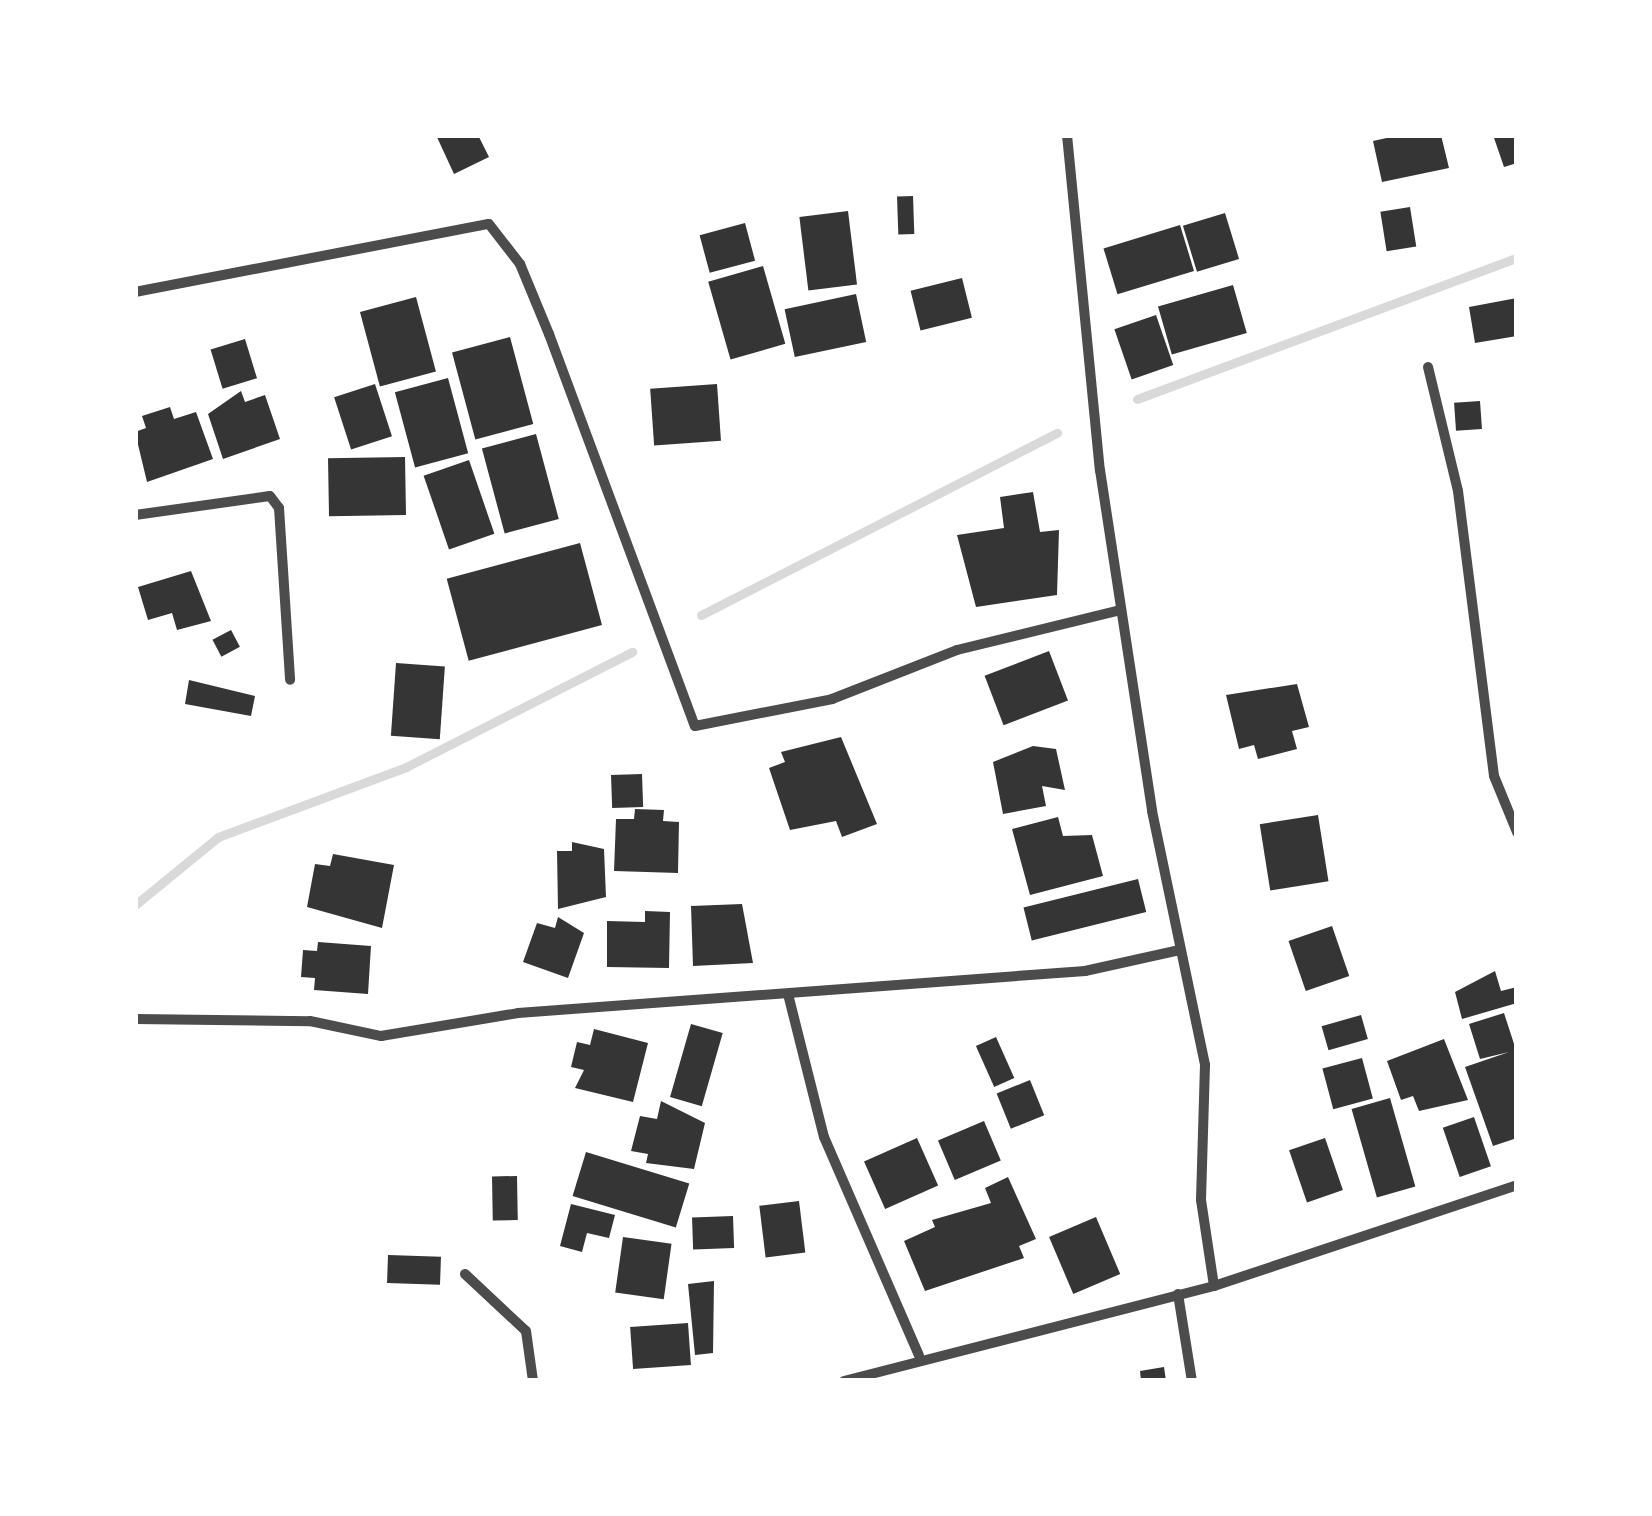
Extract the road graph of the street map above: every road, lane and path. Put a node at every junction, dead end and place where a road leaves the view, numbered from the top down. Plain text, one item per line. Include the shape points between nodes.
1 (1068, 135) edge
2 (135, 292) edge
3 (1428, 367) dead end
4 (135, 516) edge
5 (1121, 610) junction
6 (290, 680) dead end
7 (1517, 832) edge
8 (1180, 950) junction
9 (788, 994) junction
10 (135, 1019) edge
11 (1517, 1185) edge
12 (465, 1274) dead end
13 (1214, 1286) junction
14 (1178, 1294) junction
15 (919, 1355) junction
16 (534, 1381) edge
17 (844, 1381) edge
18 (1192, 1381) edge

1 - 5 street
2 - 5 street via 489,224 520,264 549,334 695,726 832,699 956,650
3 - 7 street via 1458,492 1494,776
4 - 6 street via 270,496 280,508
5 - 8 street
8 - 9 street via 1085,970
8 - 13 street via 1205,1064 1201,1200
9 - 10 street via 518,1014 381,1036 310,1021
9 - 15 street via 824,1137
11 - 13 street
12 - 16 street via 526,1330
13 - 14 street
14 - 15 street
14 - 18 street
15 - 17 street

